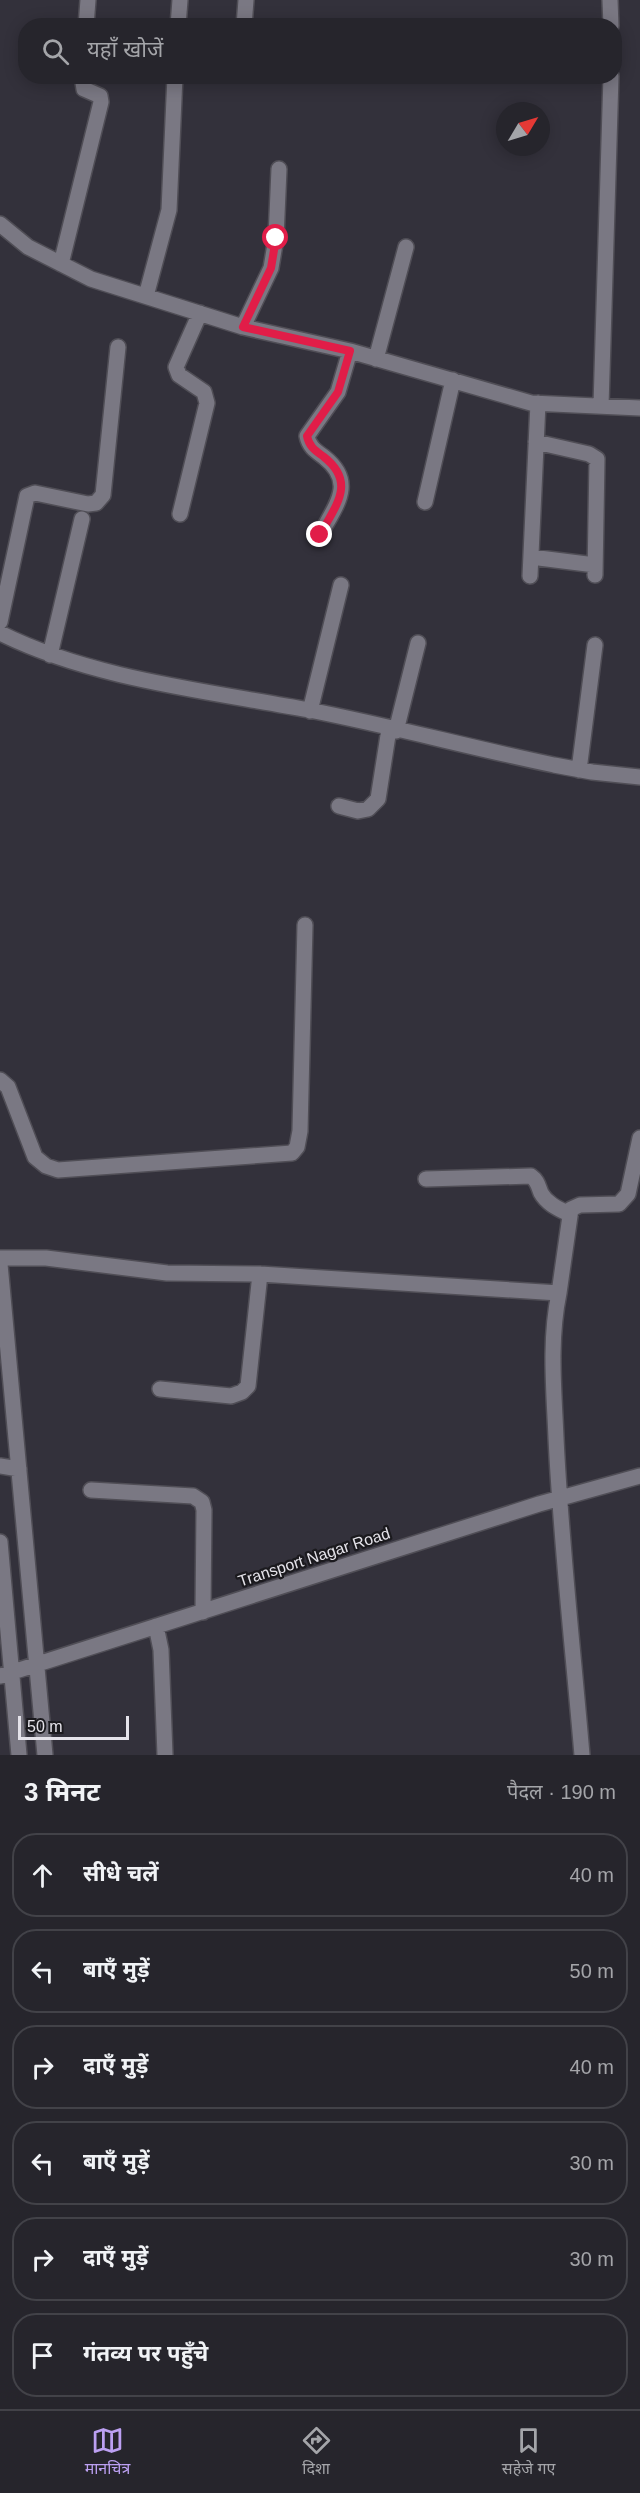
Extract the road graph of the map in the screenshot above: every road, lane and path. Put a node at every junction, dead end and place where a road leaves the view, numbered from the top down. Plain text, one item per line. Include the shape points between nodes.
1 (88, 0) edge
2 (180, 0) edge
3 (246, 0) edge
4 (610, 0) edge
5 (87, 18) edge
6 (179, 18) edge
7 (245, 18) edge
8 (611, 18) edge
9 (83, 84) edge
10 (175, 84) edge
11 (611, 84) edge
12 (279, 169) dead end
13 (0, 224) edge
14 (406, 247) dead end
15 (61, 264) junction
16 (146, 296) junction
17 (200, 313) junction
18 (243, 327) junction
19 (118, 347) dead end
20 (350, 351) junction
21 (376, 359) junction
22 (453, 380) junction
23 (538, 403) junction
24 (601, 406) junction
25 (640, 408) edge
26 (536, 442) junction
27 (425, 502) dead end
28 (180, 514) dead end
29 (82, 519) dead end
30 (320, 535) dead end
31 (531, 557) junction
32 (530, 576) dead end
33 (341, 585) dead end
34 (0, 622) edge
35 (0, 633) edge
36 (418, 643) dead end
37 (595, 645) dead end
38 (50, 655) junction
39 (310, 711) junction
40 (393, 730) junction
41 (579, 770) junction
42 (640, 777) edge
43 (339, 806) dead end
44 (305, 925) dead end
45 (0, 1080) edge
46 (640, 1138) edge
47 (426, 1179) dead end
48 (569, 1214) junction
49 (0, 1258) edge
50 (0, 1264) edge
51 (260, 1274) junction
52 (559, 1293) junction
53 (160, 1389) dead end
54 (0, 1466) edge
55 (19, 1469) junction
56 (640, 1476) edge
57 (91, 1490) dead end
58 (559, 1500) junction
59 (0, 1542) edge
60 (203, 1611) junction
61 (156, 1626) junction
62 (36, 1664) junction
63 (6, 1674) edge
64 (19, 1755) edge
65 (45, 1755) edge
66 (165, 1755) edge
67 (582, 1755) edge

1 - 5 street
2 - 6 street
3 - 7 street
4 - 8 street
9 - 15 street via 84,89 100,96 101,102
10 - 16 street via 169,210
11 - 24 street
12 - 18 street via 271,268
13 - 15 street via 28,247
14 - 21 street
15 - 16 street via 91,279
16 - 17 street
17 - 18 street
17 - 28 street via 176,367 178,375 204,392 207,403
18 - 20 street
19 - 34 street via 103,495 96,503 88,504 35,493 27,495
20 - 21 street
20 - 30 street via 338,392 311,430 309,444 336,469 343,485 342,495
21 - 22 street
22 - 23 street
22 - 27 street
23 - 24 street
23 - 26 street
24 - 25 street
26 - 31 street
26 - 31 street via 597,459 595,570
29 - 38 street
31 - 32 street
33 - 39 street
35 - 38 street
36 - 40 street
37 - 41 street
38 - 39 street via 105,670
39 - 40 street
40 - 41 street
40 - 43 street via 378,799 368,809 358,811
41 - 42 street
44 - 45 street via 300,1131 292,1153 58,1170 35,1157 8,1087
46 - 48 street via 626,1199 619,1204 574,1206
47 - 48 street via 531,1176 551,1205
48 - 52 street
49 - 51 street via 46,1258 167,1273
50 - 55 street
51 - 52 street
51 - 53 street via 248,1386 231,1396
52 - 58 street via 553,1359
54 - 55 street
55 - 62 street
56 - 58 street, Transport Nagar Road
57 - 60 street via 193,1496 202,1502
58 - 60 street, Transport Nagar Road
58 - 67 street
59 - 63 street
60 - 61 street, Transport Nagar Road
61 - 62 street, Transport Nagar Road
61 - 66 street via 161,1650
62 - 63 street, Transport Nagar Road
62 - 65 street
63 - 64 street

